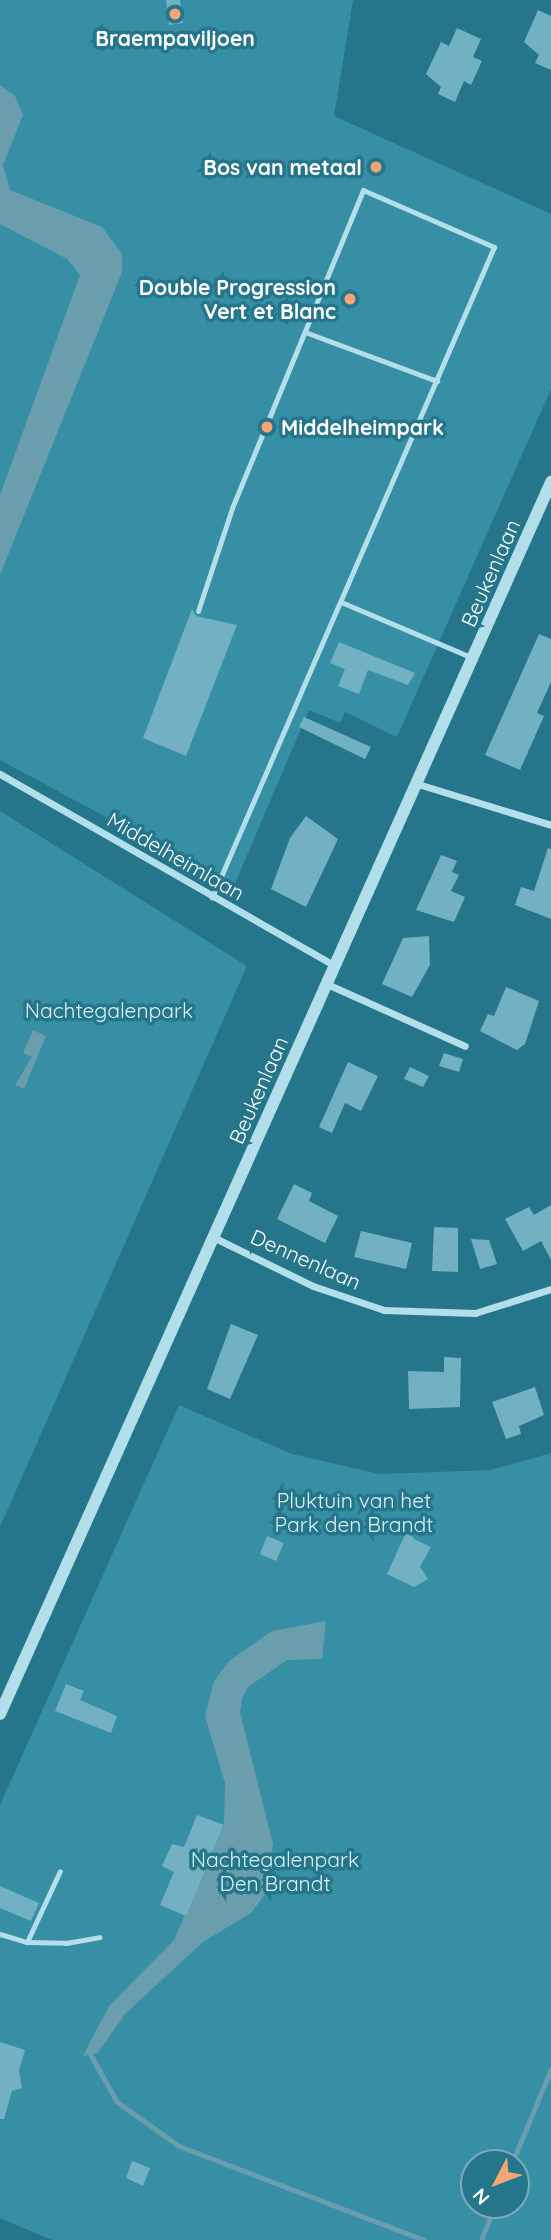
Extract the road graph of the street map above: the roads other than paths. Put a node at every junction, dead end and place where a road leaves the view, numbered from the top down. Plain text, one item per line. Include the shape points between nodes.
1 (305, 332) junction
2 (437, 381) junction
3 (551, 482) edge
4 (341, 602) junction
5 (198, 611) dead end
6 (473, 657) junction
7 (0, 774) edge
8 (418, 784) junction
9 (551, 825) edge
10 (212, 897) junction
11 (335, 966) junction
12 (327, 984) junction
13 (465, 1046) dead end
14 (213, 1237) junction
15 (551, 1289) edge
16 (0, 1714) edge
17 (60, 1871) dead end
18 (0, 1934) edge
19 (99, 1937) dead end
20 (27, 1942) junction

1 - 2 lane
1 - 2 lane via 363,190 494,247
1 - 5 lane via 232,508
2 - 4 lane
3 - 6 street, Beukenlaan
4 - 6 lane
4 - 10 lane
6 - 8 street, Beukenlaan
7 - 10 street, Middelheimlaan
8 - 9 street
8 - 11 street, Beukenlaan
10 - 11 street, Middelheimlaan
11 - 12 street, Beukenlaan
12 - 13 street
12 - 14 street, Beukenlaan
14 - 15 street, Dennenlaan via 313,1286 384,1310 475,1313
14 - 16 street, Beukenlaan
17 - 20 lane
18 - 20 lane
19 - 20 lane

